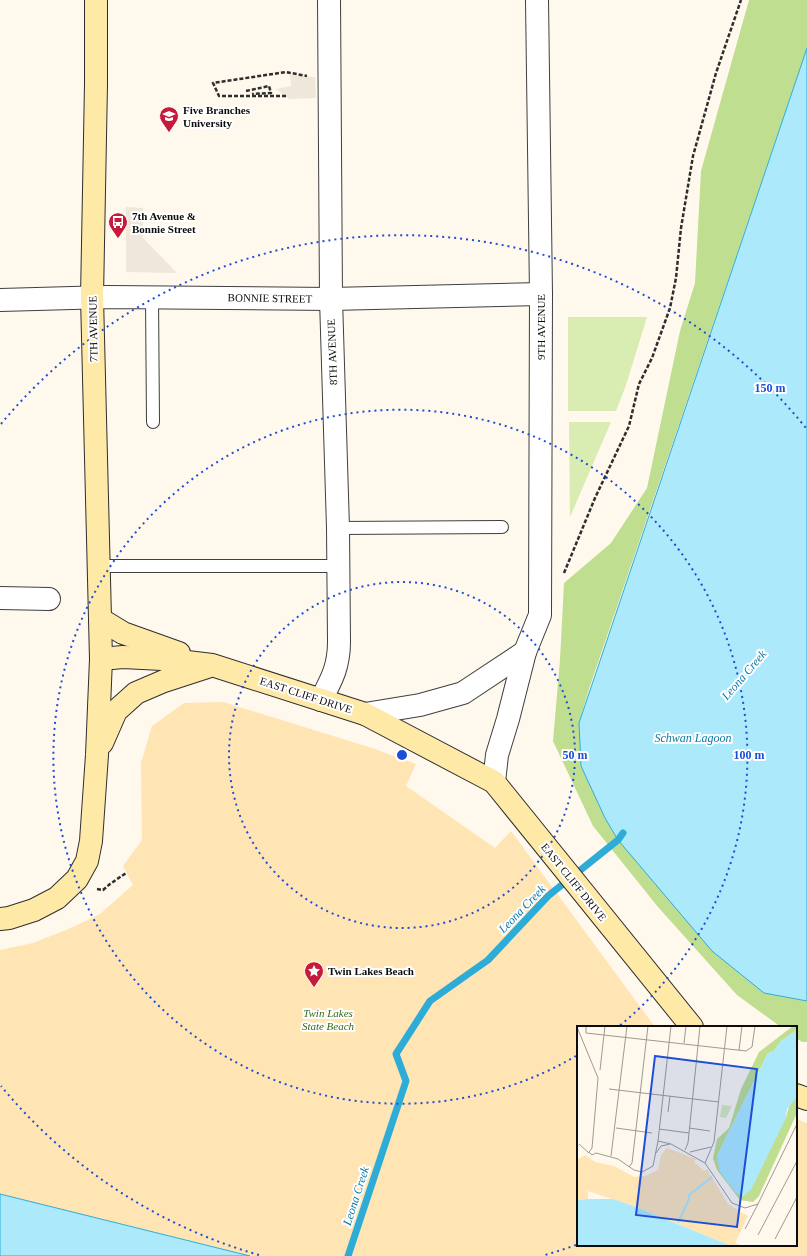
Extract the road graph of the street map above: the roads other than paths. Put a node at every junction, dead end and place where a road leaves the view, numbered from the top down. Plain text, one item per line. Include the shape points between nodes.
1 (96, 0) edge
2 (329, 0) edge
3 (537, 0) edge
4 (541, 294) junction
5 (92, 297) junction
6 (152, 297) junction
7 (331, 299) junction
8 (0, 300) edge
9 (153, 422) dead end
10 (502, 527) dead end
11 (338, 528) junction
12 (98, 566) junction
13 (338, 566) junction
14 (0, 598) edge
15 (49, 599) dead end
16 (100, 619) junction
17 (524, 652) junction
18 (101, 658) junction
19 (212, 666) junction
20 (321, 700) junction
21 (365, 714) junction
22 (97, 755) junction
23 (494, 782) junction
24 (0, 918) edge
25 (691, 1026) edge
26 (797, 1096) edge
27 (807, 1099) edge

1 - 5 main road, 7TH AVENUE
2 - 7 street, 8TH AVENUE
3 - 4 street, 9TH AVENUE
4 - 7 street, BONNIE STREET
4 - 17 street, 9TH AVENUE via 540,615
5 - 6 street, BONNIE STREET
5 - 8 street, BONNIE STREET
5 - 12 main road, 7TH AVENUE
6 - 7 street, BONNIE STREET
6 - 9 lane
7 - 11 street, 8TH AVENUE
10 - 11 lane
11 - 13 street, 8TH AVENUE
12 - 13 lane
12 - 16 main road, 7TH AVENUE
13 - 20 street, 8TH AVENUE via 339,654 334,676
14 - 15 street
16 - 18 main road, 7TH AVENUE
16 - 19 main road via 123,632
17 - 21 street via 463,693 420,705
17 - 23 street, 9TH AVENUE via 497,754
18 - 19 main road, EAST CLIFF DRIVE via 162,659
18 - 22 main road
19 - 20 main road, EAST CLIFF DRIVE
19 - 22 main road via 136,693 116,711
20 - 21 main road, EAST CLIFF DRIVE
21 - 23 main road, EAST CLIFF DRIVE
22 - 24 main road via 92,841 87,861 77,879 57,898 34,910 9,918
23 - 25 main road, EAST CLIFF DRIVE
26 - 27 main road

